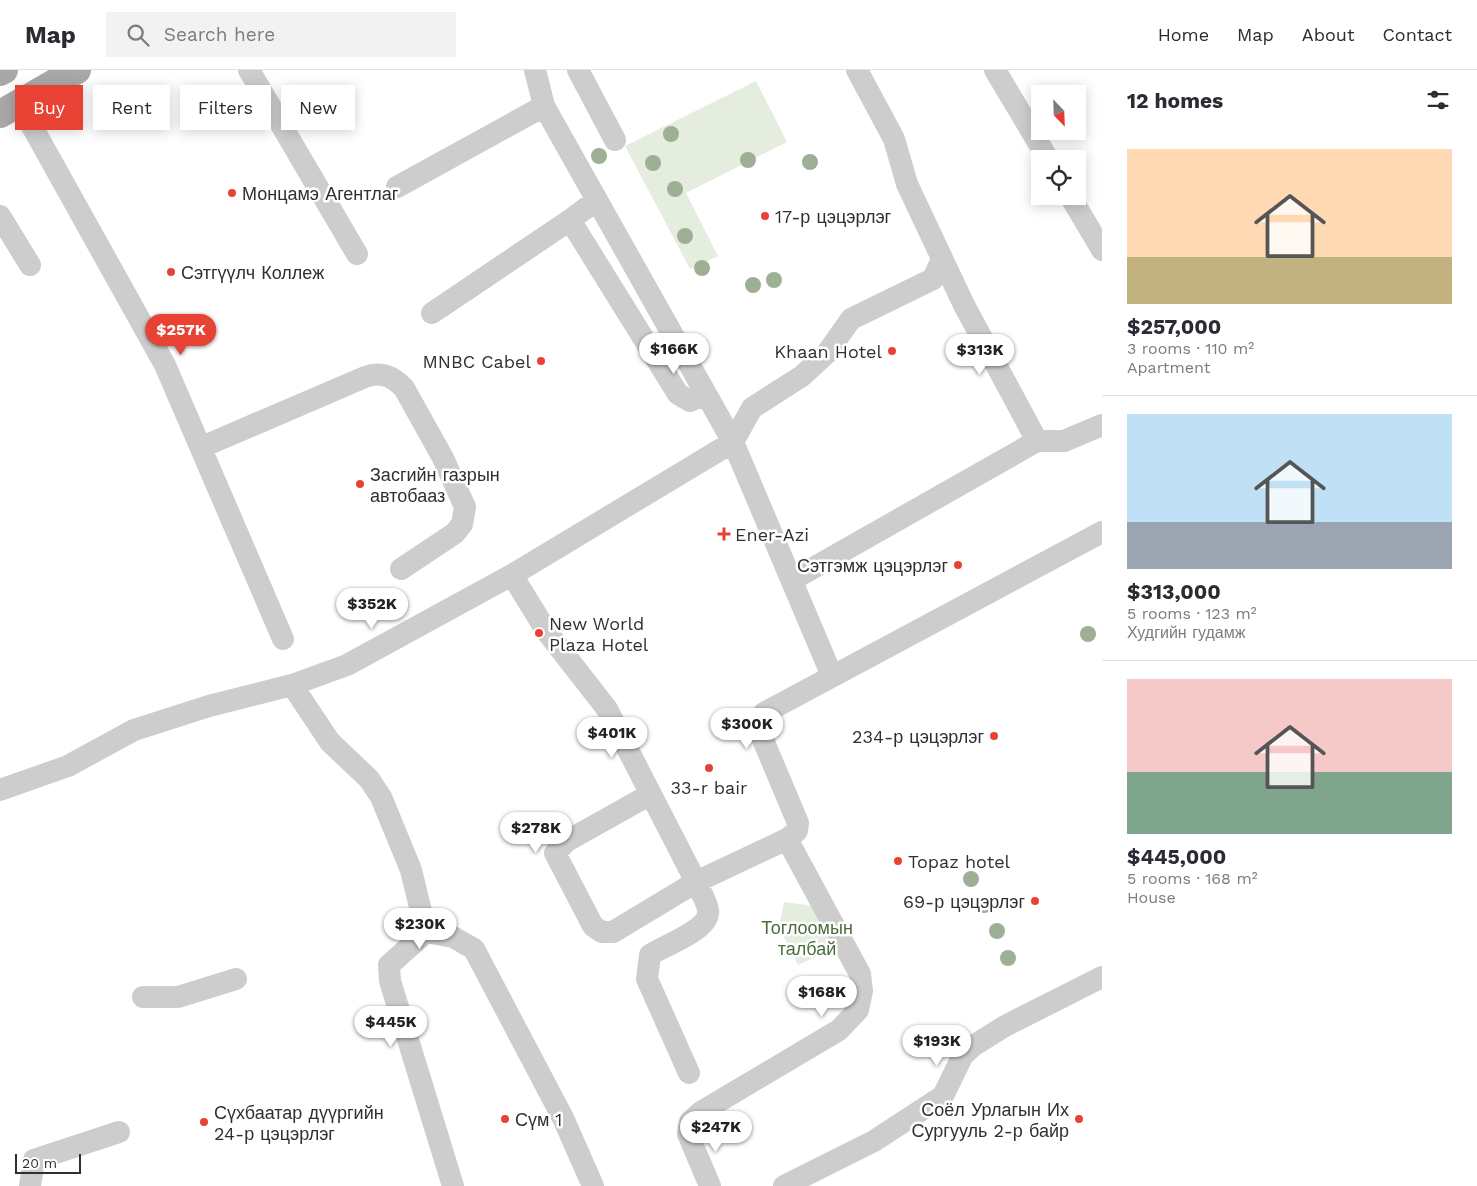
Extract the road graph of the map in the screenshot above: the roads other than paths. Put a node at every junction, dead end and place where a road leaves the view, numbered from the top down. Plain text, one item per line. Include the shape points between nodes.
1 (4, 70) edge
2 (77, 70) edge
3 (249, 70) edge
4 (535, 70) edge
5 (578, 70) edge
6 (857, 70) edge
7 (0, 72) edge
8 (1003, 73) edge
9 (544, 106) junction
10 (9, 108) edge
11 (616, 140) dead end
12 (1043, 150) edge
13 (397, 187) dead end
14 (597, 200) junction
15 (1075, 205) edge
16 (0, 216) edge
17 (570, 220) junction
18 (1102, 250) edge
19 (357, 254) dead end
20 (942, 259) junction
21 (30, 265) dead end
22 (432, 313) dead end
23 (706, 394) junction
24 (1102, 425) edge
25 (1037, 441) junction
26 (733, 442) junction
27 (202, 447) junction
28 (1102, 532) edge
29 (401, 569) dead end
30 (512, 575) junction
31 (792, 580) junction
32 (283, 639) dead end
33 (832, 676) junction
34 (292, 684) junction
35 (0, 790) edge
36 (651, 794) junction
37 (787, 839) junction
38 (696, 882) junction
39 (426, 932) junction
40 (1102, 978) edge
41 (236, 979) dead end
42 (143, 997) dead end
43 (689, 1073) dead end
44 (119, 1132) dead end
45 (30, 1186) edge
46 (453, 1186) edge
47 (593, 1186) edge
48 (710, 1186) edge
49 (784, 1186) edge

1 - 7 main road
2 - 10 main road
3 - 19 street
4 - 9 street
5 - 11 street
6 - 20 street via 894,138 907,184
8 - 12 street
9 - 13 street
9 - 14 street
10 - 27 street via 165,365
14 - 17 street
14 - 23 street
15 - 18 street
16 - 21 street
17 - 22 street
17 - 23 street via 678,394 690,401
20 - 25 street
20 - 26 street via 933,279 851,319 827,353 802,376 752,408
23 - 26 street
24 - 25 street via 1064,441
25 - 31 street
26 - 30 street
26 - 31 street
27 - 29 street via 376,373 396,380 404,388 443,458 465,508 462,524 455,533
27 - 32 street
28 - 33 street
30 - 34 street via 346,665
30 - 36 street via 547,632 607,710
31 - 33 street
33 - 37 street via 764,713 760,722 760,734 798,823 797,831
34 - 35 street via 134,730 68,766
34 - 39 street via 330,742 369,780 381,797 412,870
36 - 38 street
36 - 38 street via 567,841 555,853 593,926 602,932 613,932
37 - 38 street
37 - 48 street via 860,974 862,991 858,1010 838,1030 701,1112 690,1122 688,1134
38 - 43 street via 708,910 707,920 700,928 650,955 647,979
39 - 46 street via 388,966
39 - 47 street via 453,937 474,949 563,1118
40 - 49 street via 1005,1026 973,1046 963,1055 943,1096 874,1141
41 - 42 street via 178,997
44 - 45 street via 34,1160

